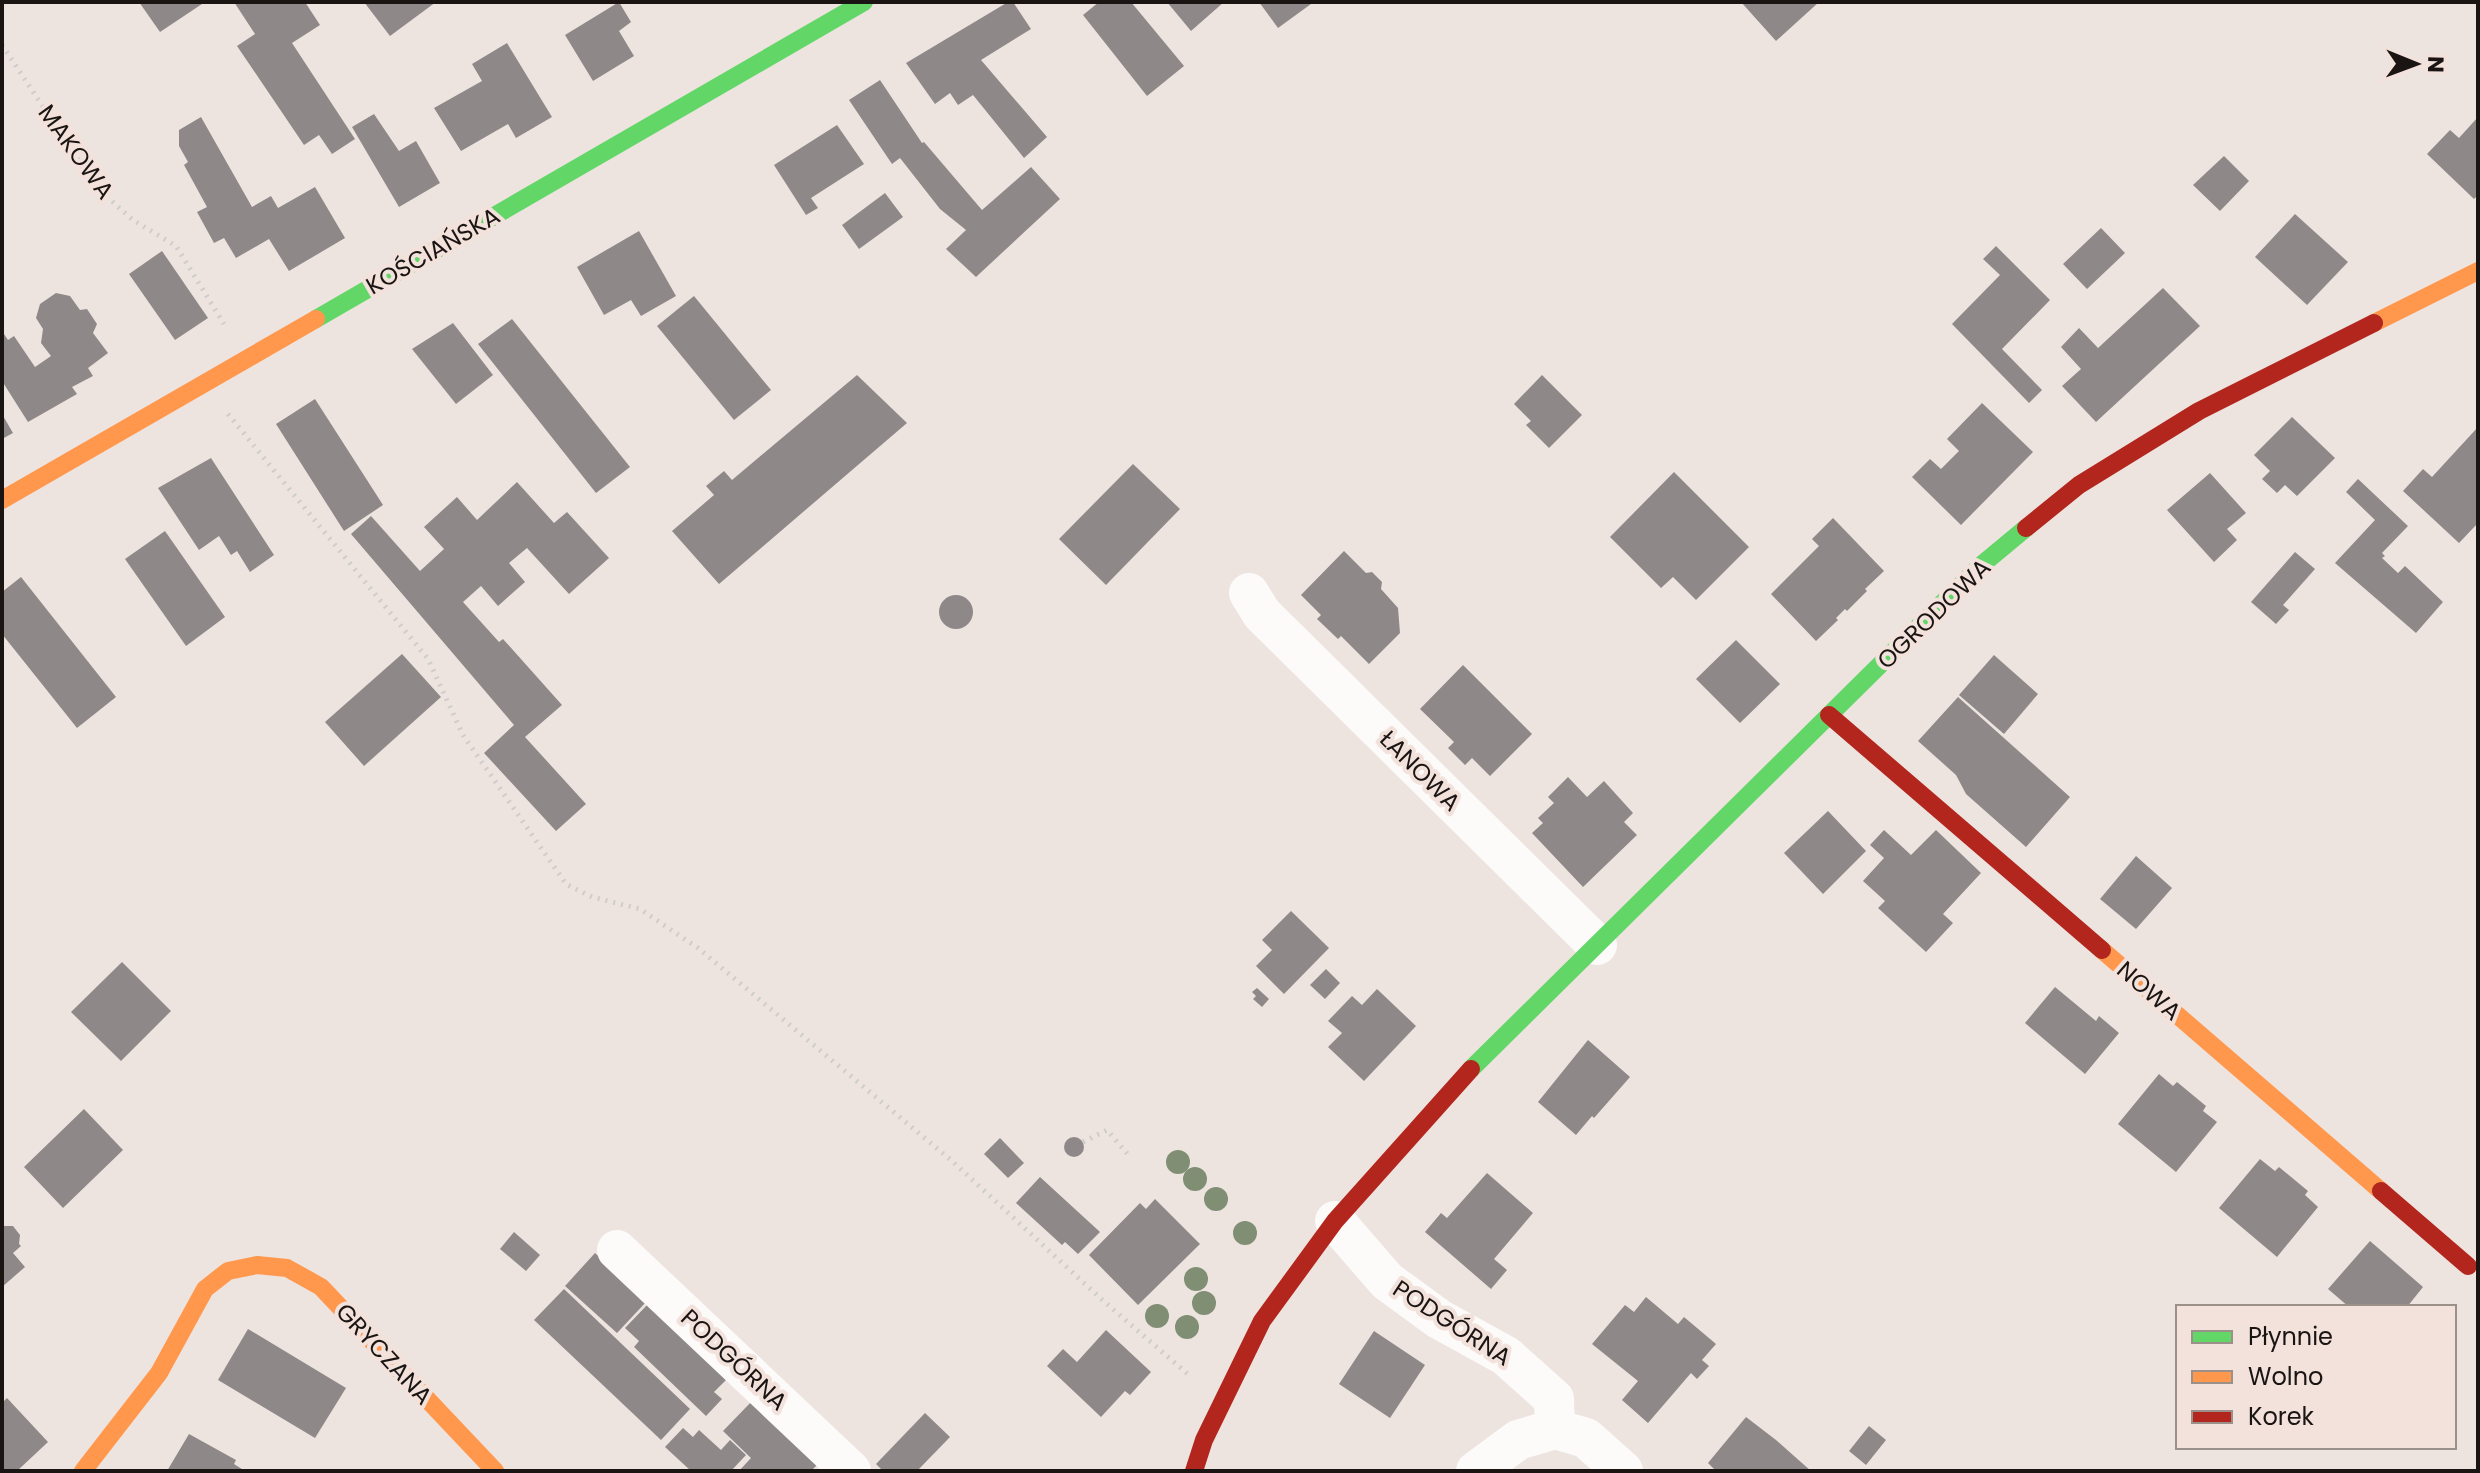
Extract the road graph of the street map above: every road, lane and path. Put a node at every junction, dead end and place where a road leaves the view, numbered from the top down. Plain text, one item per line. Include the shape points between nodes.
1 (864, 2) edge
2 (2, 45) edge
3 (2478, 271) edge
4 (245, 359) junction
5 (203, 384) junction
6 (2, 500) edge
7 (1249, 593) dead end
8 (1829, 715) junction
9 (1597, 945) junction
10 (1083, 1142) dead end
11 (1130, 1157) dead end
12 (1335, 1221) junction
13 (617, 1250) dead end
14 (2468, 1266) dead end
15 (1221, 1403) junction
16 (1555, 1429) junction
17 (83, 1471) edge
18 (495, 1471) edge
19 (851, 1471) edge
20 (1194, 1471) edge
21 (1476, 1471) edge
22 (1623, 1471) edge

1 - 4 street, KOŚCIAŃSKA
2 - 4 path, MAKOWA via 97,188 133,220 176,246
3 - 8 street, OGRODOWA via 2199,411 2079,485 1979,567
4 - 5 street, KOŚCIAŃSKA
5 - 6 street, KOŚCIAŃSKA
5 - 15 path via 428,659 463,735 566,884 640,909 698,948 952,1161
7 - 9 street, ŁANOWA via 1262,614
8 - 9 street, OGRODOWA
8 - 14 street, NOWA
9 - 12 street, OGRODOWA via 1472,1068
10 - 11 path via 1107,1130
12 - 15 street via 1262,1321
12 - 16 street, PODGÓRNA via 1387,1281 1439,1319 1506,1356 1554,1399
13 - 19 street, PODGÓRNA
15 - 20 street
16 - 21 street via 1518,1440
16 - 22 street via 1586,1438
17 - 18 street, GRYCZANA via 159,1373 205,1289 228,1271 257,1265 287,1268 321,1287

